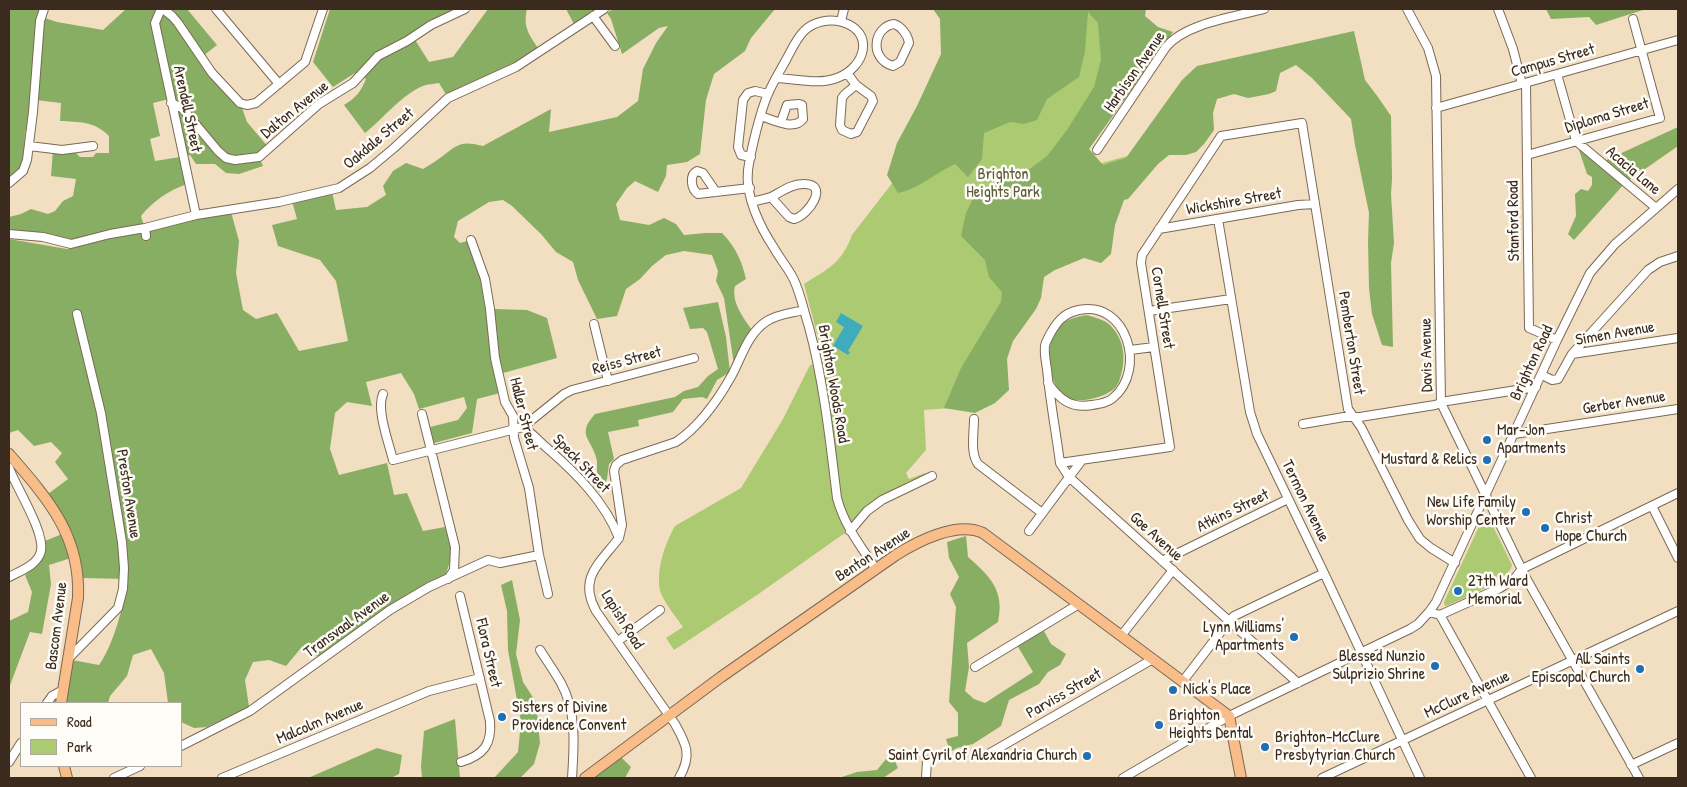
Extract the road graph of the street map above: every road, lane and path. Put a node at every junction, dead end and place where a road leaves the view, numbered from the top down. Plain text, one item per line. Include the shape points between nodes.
1 (44, 9) edge
2 (162, 9) edge
3 (216, 9) edge
4 (323, 9) edge
5 (465, 9) edge
6 (604, 9) edge
7 (844, 9) edge
8 (1264, 9) edge
9 (1407, 9) edge
10 (1498, 9) edge
11 (593, 16) junction
12 (1633, 19) dead end
13 (841, 21) junction
14 (1678, 40) edge
15 (877, 41) junction
16 (864, 42) junction
17 (615, 46) dead end
18 (1641, 50) junction
19 (847, 73) junction
20 (1557, 74) junction
21 (777, 78) junction
22 (279, 84) junction
23 (1524, 84) junction
24 (856, 85) junction
25 (768, 94) junction
26 (172, 103) junction
27 (1436, 108) junction
28 (761, 116) junction
29 (780, 122) dead end
30 (1221, 136) joint
31 (1576, 141) junction
32 (29, 146) junction
33 (93, 146) dead end
34 (1098, 150) dead end
35 (1526, 155) junction
36 (751, 157) junction
37 (9, 183) edge
38 (750, 188) junction
39 (1678, 188) edge
40 (716, 192) dead end
41 (771, 197) junction
42 (752, 202) junction
43 (1315, 204) junction
44 (1656, 208) junction
45 (196, 215) junction
46 (1218, 219) junction
47 (1159, 229) junction
48 (9, 234) edge
49 (471, 240) dead end
50 (1678, 256) edge
51 (1231, 299) junction
52 (804, 310) junction
53 (1149, 311) junction
54 (77, 314) dead end
55 (594, 324) dead end
56 (1678, 338) edge
57 (1557, 340) junction
58 (1154, 347) junction
59 (1130, 350) junction
60 (1572, 354) junction
61 (694, 358) dead end
62 (1542, 375) junction
63 (608, 381) junction
64 (1048, 383) junction
65 (1536, 387) junction
66 (383, 394) dead end
67 (1441, 403) junction
68 (1678, 409) edge
69 (422, 414) dead end
70 (1354, 417) junction
71 (974, 419) dead end
72 (1303, 424) dead end
73 (519, 428) junction
74 (1514, 434) junction
75 (430, 450) junction
76 (9, 454) edge
77 (1082, 460) junction
78 (1060, 463) junction
79 (9, 468) edge
80 (932, 476) dead end
81 (1069, 477) junction
82 (1678, 493) edge
83 (1486, 494) junction
84 (1288, 499) junction
85 (1652, 506) junction
86 (1042, 513) junction
87 (850, 531) junction
88 (1029, 531) dead end
89 (619, 538) junction
90 (538, 555) junction
91 (1678, 558) edge
92 (1162, 561) junction
93 (1455, 563) junction
94 (876, 569) junction
95 (1522, 569) junction
96 (1173, 570) junction
97 (1324, 573) junction
98 (9, 576) edge
99 (448, 579) junction
100 (548, 594) dead end
101 (460, 596) dead end
102 (1079, 604) junction
103 (660, 610) dead end
104 (1678, 611) edge
105 (1429, 612) junction
106 (1440, 615) junction
107 (1229, 621) junction
108 (1121, 636) junction
109 (618, 641) junction
110 (540, 650) dead end
111 (1362, 653) junction
112 (1153, 659) junction
113 (68, 660) junction
114 (1572, 661) junction
115 (975, 667) dead end
116 (480, 678) junction
117 (1183, 682) junction
118 (1298, 683) junction
119 (63, 690) junction
120 (1487, 700) junction
121 (48, 702) edge
122 (61, 702) edge
123 (669, 715) junction
124 (1229, 716) junction
125 (1402, 740) junction
126 (1678, 743) edge
127 (20, 745) edge
128 (182, 746) edge
129 (990, 753) dead end
130 (927, 760) dead end
131 (9, 762) edge
132 (461, 762) dead end
133 (1631, 765) junction
134 (138, 767) edge
135 (114, 778) edge
136 (222, 778) edge
137 (572, 778) edge
138 (585, 778) edge
139 (679, 778) edge
140 (926, 778) edge
141 (1123, 778) edge
142 (1241, 778) edge
143 (1322, 778) edge
144 (1420, 778) edge
145 (1531, 778) edge
146 (1638, 778) edge

1 - 32 street via 40,21
2 - 22 street via 178,23 212,73 240,103 256,103
2 - 26 street, Arendell Street via 155,23
3 - 22 street
4 - 22 street via 308,57
5 - 26 street, Dalton Avenue via 378,56 353,83 319,104 259,156 235,160 226,158 182,108
6 - 11 street, Oakdale Street
7 - 13 street
8 - 34 street, Harbison Avenue via 1192,28 1175,37
9 - 27 street, Davis Avenue via 1432,55
10 - 23 street, Stanford Road
11 - 17 street
11 - 45 street, Oakdale Street via 516,67 448,98 370,168 339,188 279,202
12 - 18 street, Diploma Street
13 - 16 street via 860,34
13 - 21 street, Brighton Woods Road via 814,24 803,32
14 - 18 street, Campus Street
15 - 15 street via 880,59 893,66 900,62 909,43 908,37 894,24 888,25
15 - 16 street
16 - 19 street via 863,56
18 - 20 street, Campus Street
18 - 31 street, Diploma Street via 1660,118
19 - 21 street via 813,82
19 - 24 street
20 - 23 street, Campus Street
20 - 31 street
21 - 25 street, Brighton Woods Road
23 - 27 street, Campus Street
23 - 35 street, Stanford Road
24 - 24 street via 871,96 872,104 857,132 851,134 842,130 840,125 842,98
25 - 28 street, Brighton Woods Road
25 - 36 street via 756,91 748,93 743,100 738,147 742,154
26 - 45 street, Arendell Street
27 - 67 street, Davis Avenue
28 - 29 street
28 - 36 street, Brighton Woods Road
30 - 43 street, Pemberton Street via 1302,123
30 - 47 street, Cornell Street
31 - 35 street, Diploma Street
31 - 44 street, Acacia Lane
32 - 33 street via 62,150
32 - 37 street via 23,171
35 - 57 street, Stanford Road via 1530,328
36 - 38 street, Brighton Woods Road
38 - 40 street
38 - 42 street, Brighton Woods Road
39 - 44 street, Brighton Road
41 - 41 street via 794,219 802,216 817,193 810,185 801,184
41 - 42 street
42 - 52 street, Brighton Woods Road via 772,246 794,280
43 - 46 street, Wickshire Street
43 - 70 street, Pemberton Street via 1348,410
44 - 57 street, Brighton Road via 1616,244 1590,274
45 - 48 street, Oakdale Street via 146,232 110,234 71,244
46 - 47 street, Wickshire Street
46 - 51 street, Termon Avenue
47 - 53 street, Cornell Street via 1141,258
49 - 73 street, Haller Street via 485,279 495,358 506,402
50 - 60 street via 1648,270
51 - 53 street
51 - 84 street, Termon Avenue via 1250,412
52 - 87 street, Brighton Woods Road via 825,399 837,498
52 - 89 street via 774,317 760,326 713,406 683,438 616,464 614,478 622,525
53 - 58 street, Cornell Street
54 - 113 street, Preston Avenue via 101,413 122,542 124,589 118,608
55 - 63 street
56 - 60 street, Simen Avenue
57 - 62 street, Brighton Road
58 - 59 street
58 - 77 street, Cornell Street via 1170,447
59 - 64 street via 1128,374 1114,397 1104,403 1086,406 1066,402
59 - 64 street via 1118,322 1104,313 1090,308 1066,314 1056,323 1045,345
60 - 62 street, Simen Avenue via 1558,379
61 - 63 street, Reiss Street
62 - 65 street, Brighton Road
63 - 73 street, Reiss Street via 568,392
64 - 78 street, Goe Avenue
65 - 67 street
65 - 74 street, Brighton Road
66 - 75 street via 381,410 392,460
67 - 70 street
67 - 83 street, Davis Avenue
68 - 74 street, Gerber Avenue
69 - 75 street
70 - 72 street
70 - 93 street, Pemberton Street via 1420,538
71 - 86 street via 975,460
73 - 75 street
73 - 89 street, Speck Street via 565,463 602,505
73 - 90 street, Haller Street via 514,438 529,488
74 - 83 street, Brighton Road
75 - 99 street via 455,547 454,570
76 - 113 main road, Bascom Avenue via 57,516 76,557 78,598
77 - 78 street
77 - 81 street
78 - 81 street, Goe Avenue
79 - 98 street via 36,527 41,550 33,562
80 - 87 street via 882,500 867,511
81 - 86 street
81 - 92 street, Goe Avenue
82 - 85 street
83 - 93 street, Brighton Road
83 - 95 street, Davis Avenue
84 - 92 street, Atkins Street
84 - 97 street, Termon Avenue
85 - 91 street
85 - 95 street
86 - 88 street
87 - 94 street, Brighton Woods Road
89 - 109 street, Lapish Road via 592,574 588,586 592,604
90 - 99 street, Transvaal Avenue via 500,563 488,560
90 - 100 street, Haller Street
92 - 96 street, Goe Avenue
93 - 105 street, Brighton Road
94 - 102 main road, Benton Avenue via 916,543 957,530 972,529 983,533
94 - 123 main road, Benton Avenue
95 - 106 street via 1500,588
95 - 114 street, Davis Avenue
96 - 107 street, Goe Avenue
96 - 108 street
97 - 107 street
97 - 111 street, Termon Avenue
99 - 128 street, Transvaal Avenue via 429,586 390,610 240,718
101 - 116 street, Flora Street
102 - 108 main road, Benton Avenue
102 - 115 street
103 - 109 street
104 - 114 street, McClure Avenue
105 - 106 street
105 - 111 street, Brighton Road via 1410,629
106 - 120 street
107 - 117 street
107 - 118 street, Goe Avenue
108 - 112 main road, Benton Avenue
109 - 123 street, Lapish Road
110 - 137 street via 561,684 570,708 574,743
111 - 118 street, Brighton Road
111 - 125 street, Termon Avenue
112 - 117 main road, Benton Avenue
112 - 129 street, Parviss Street
113 - 119 main road, Bascom Avenue
114 - 120 street, McClure Avenue
114 - 133 street, Davis Avenue
116 - 132 street, Flora Street via 490,720 490,736 480,753
116 - 136 street, Malcolm Avenue via 429,691
117 - 124 main road, Benton Avenue
118 - 124 street, Brighton Road
119 - 121 street
119 - 122 main road, Bascom Avenue
120 - 125 street, McClure Avenue
120 - 145 street
123 - 138 main road, Benton Avenue
123 - 139 street, Lapish Road via 685,741 688,760
124 - 141 street, Brighton Road
124 - 142 main road
125 - 143 street, McClure Avenue
125 - 144 street, Termon Avenue
126 - 133 street
127 - 131 street
130 - 140 street
133 - 146 street, Davis Avenue
134 - 135 street

